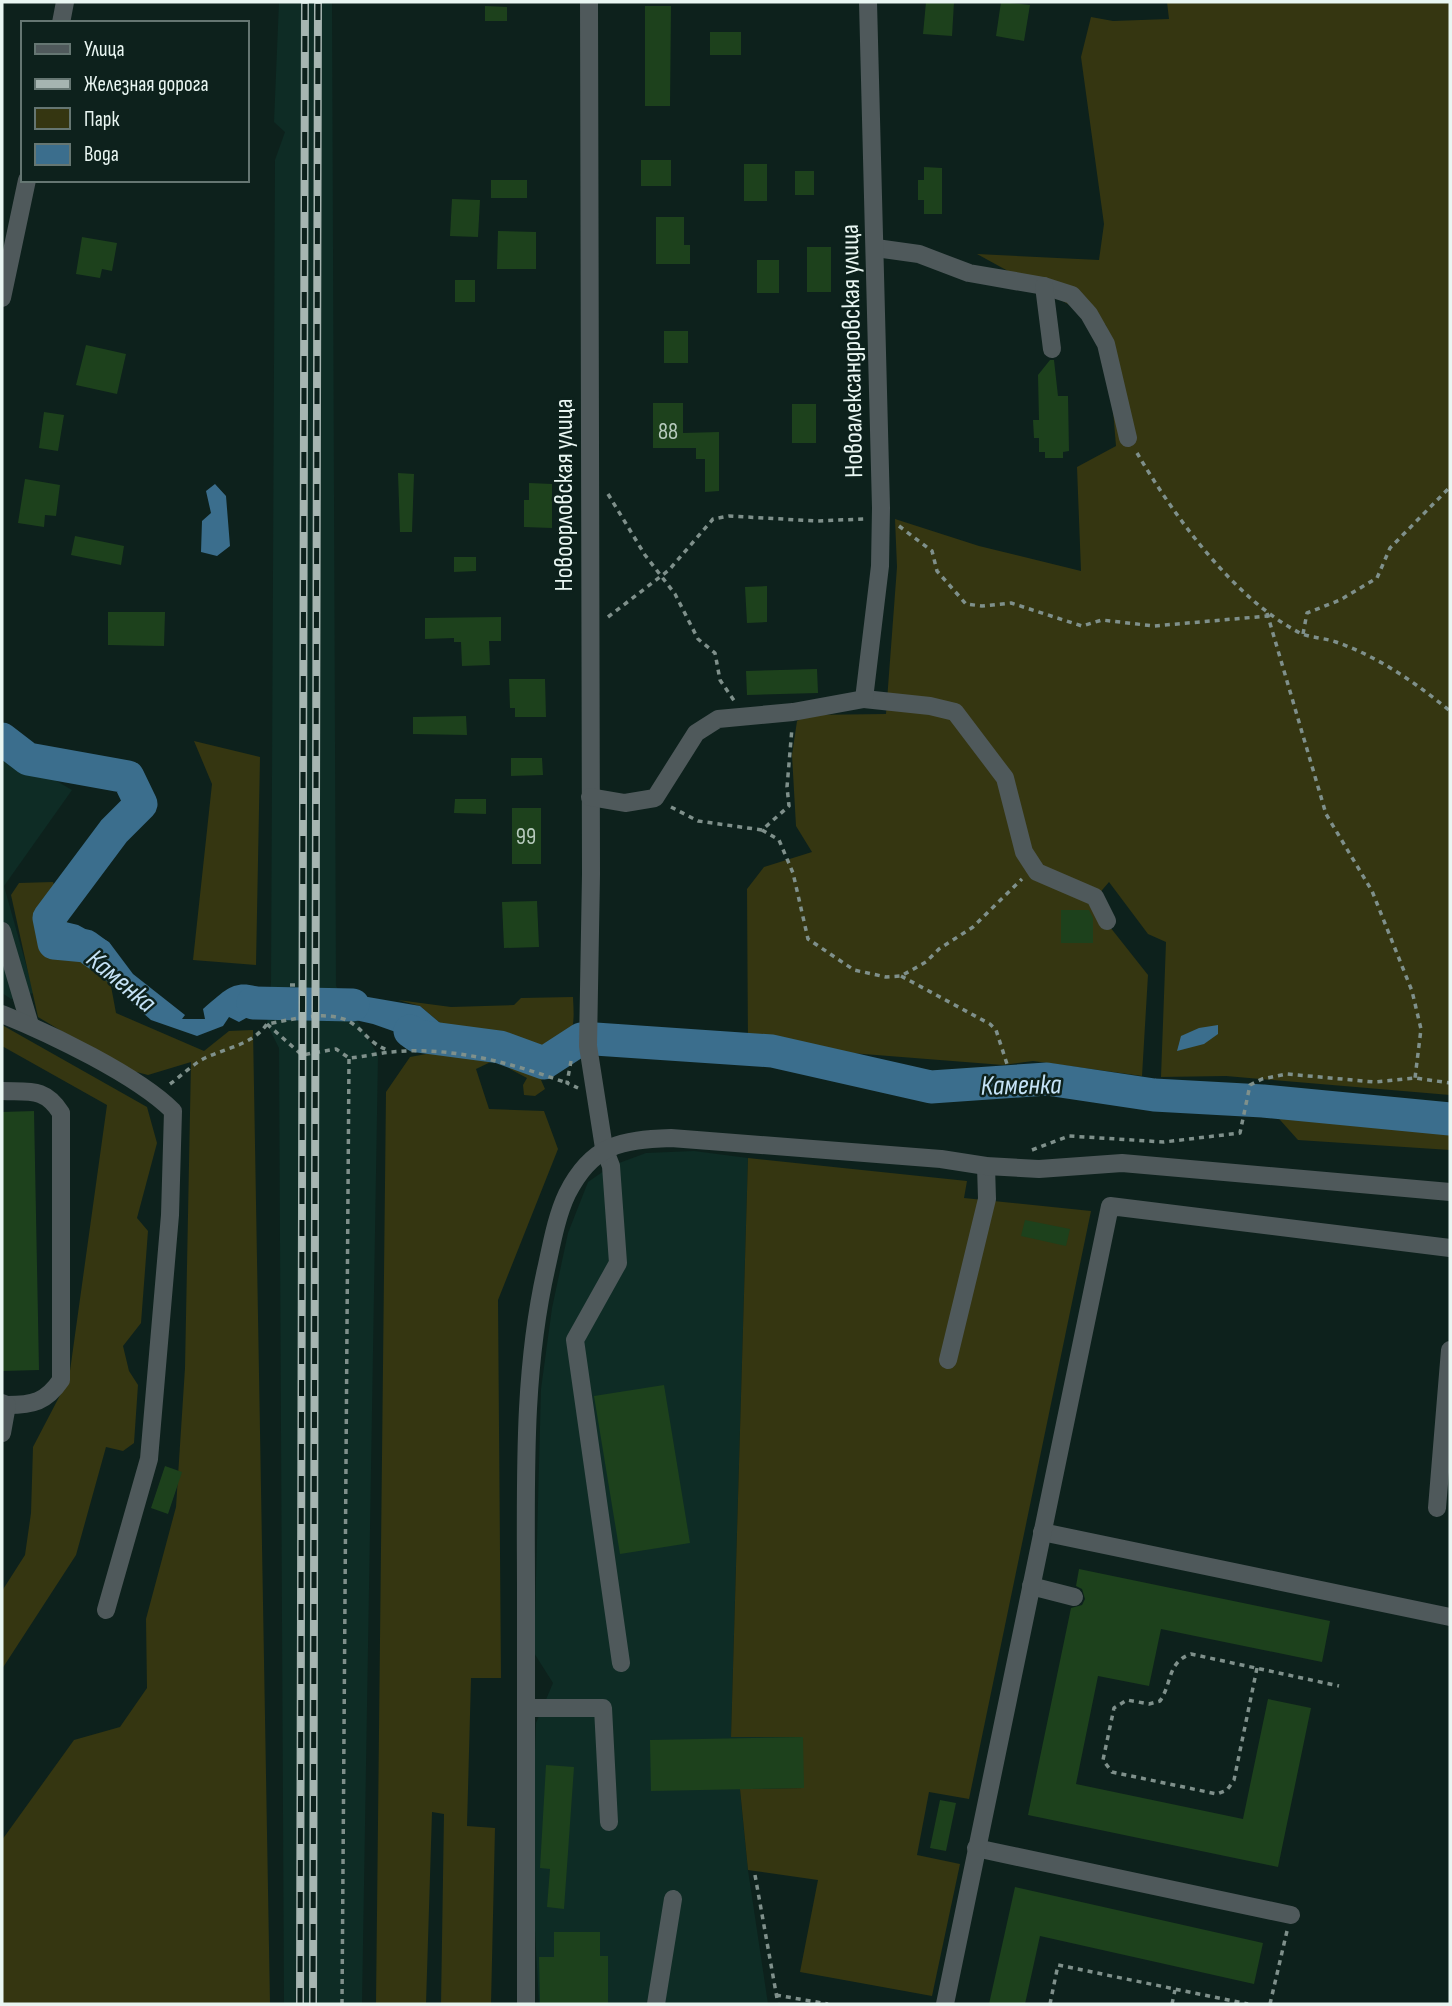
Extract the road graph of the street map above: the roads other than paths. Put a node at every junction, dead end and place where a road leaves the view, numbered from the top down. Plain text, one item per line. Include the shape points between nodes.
1 (65, 2) edge
2 (589, 2) edge
3 (868, 2) edge
4 (61, 21) edge
5 (27, 182) edge
6 (876, 248) junction
7 (1044, 286) junction
8 (2, 299) edge
9 (1052, 349) dead end
10 (1128, 438) road end
11 (864, 699) junction
12 (590, 797) junction
13 (1107, 921) dead end
14 (2, 931) edge
15 (2, 1014) edge
16 (30, 1025) junction
17 (2, 1091) edge
18 (604, 1148) junction
19 (986, 1166) junction
20 (1450, 1192) edge
21 (1450, 1248) edge
22 (1450, 1350) edge
23 (948, 1360) dead end
24 (4, 1404) edge
25 (2, 1433) edge
26 (1437, 1508) dead end
27 (1042, 1532) junction
28 (1031, 1586) junction
29 (1074, 1597) dead end
30 (106, 1610) dead end
31 (1450, 1617) edge
32 (621, 1664) dead end
33 (526, 1708) junction
34 (609, 1822) dead end
35 (976, 1848) junction
36 (673, 1899) dead end
37 (1291, 1915) road end
38 (526, 2004) edge
39 (656, 2004) edge
40 (945, 2004) edge

1 - 4 street
2 - 12 street, Новоорловская улица
3 - 6 street, Новоалександровская улица
5 - 8 street
6 - 7 street via 919,254 969,273
6 - 11 street, Новоалександровская улица via 880,566
7 - 9 street
7 - 10 street via 1072,295 1106,344
11 - 12 street via 718,719 696,733 654,798 625,803
11 - 13 street via 955,712 1005,778 1024,852 1037,872 1095,897
12 - 18 street, Новоорловская улица via 590,1069
14 - 16 street
15 - 16 street
16 - 30 street via 156,1094 173,1111 170,1215 149,1459
17 - 24 street via 37,1092 52,1100 61,1113 61,1380 50,1396 31,1405
18 - 19 street via 671,1138
18 - 32 street, Новоорловская улица via 611,1166 618,1263 575,1340
18 - 33 street via 581,1173 564,1204 541,1291 530,1363
19 - 20 street via 1122,1163
19 - 23 street via 987,1199
21 - 27 street via 1110,1206
22 - 26 street
24 - 25 street
27 - 28 street
27 - 31 street
28 - 29 street
28 - 35 street
33 - 34 street via 603,1708
33 - 38 street
35 - 37 street
35 - 40 street
36 - 39 street

